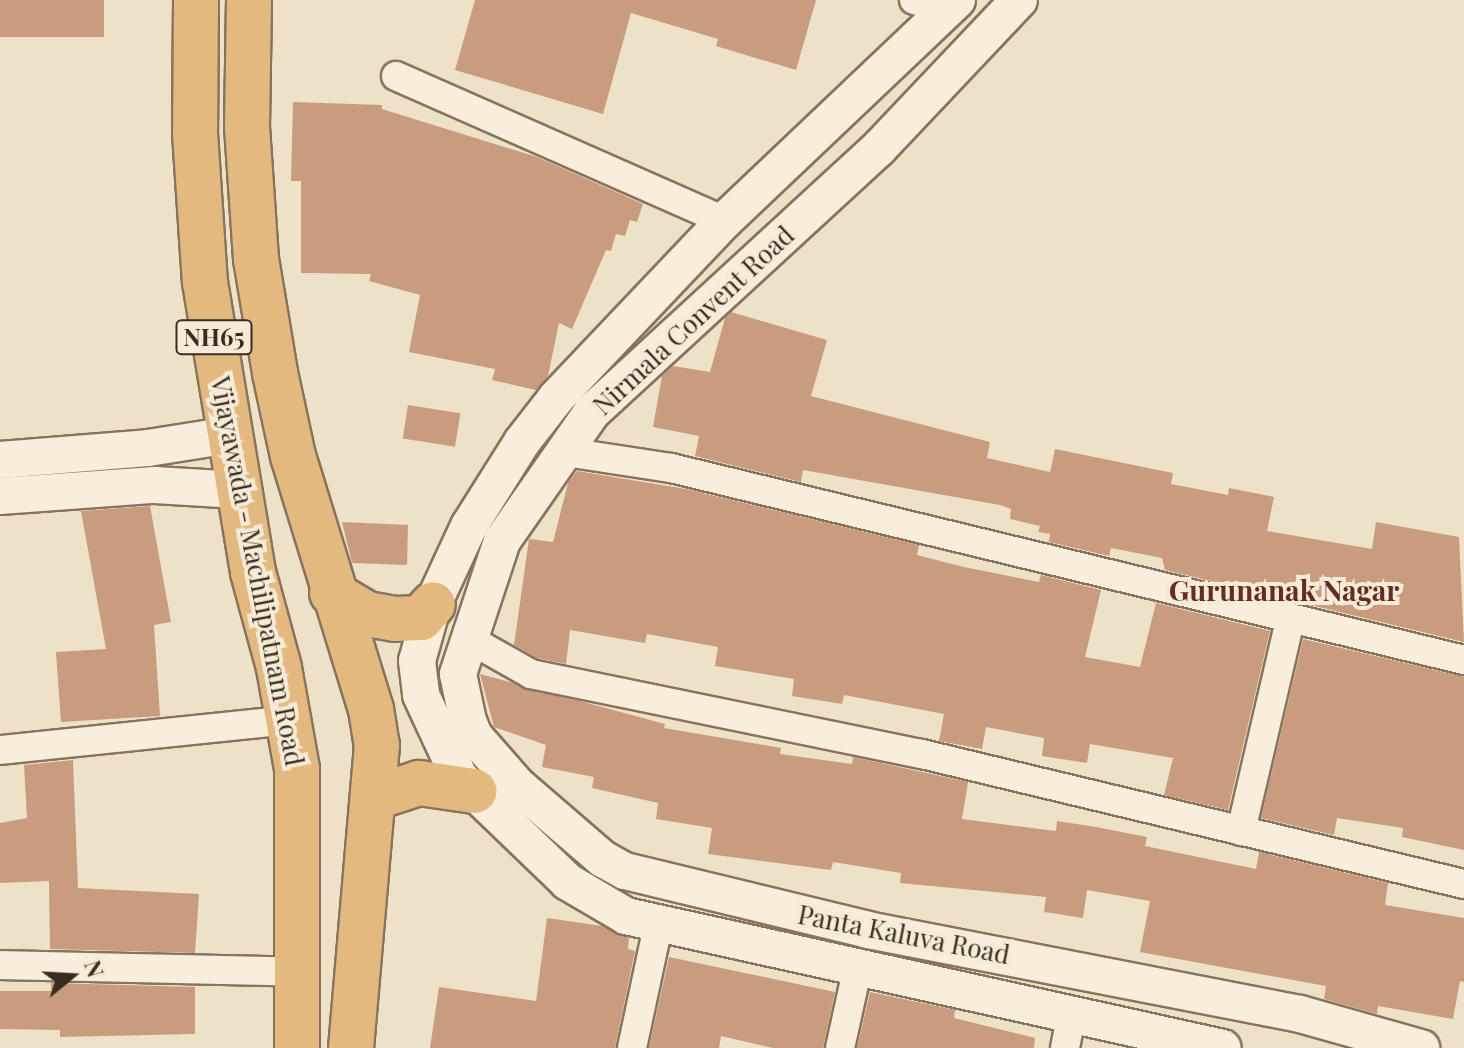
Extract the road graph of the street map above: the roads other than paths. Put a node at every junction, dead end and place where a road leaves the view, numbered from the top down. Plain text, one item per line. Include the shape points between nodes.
1 (196, 0) edge
2 (249, 0) edge
3 (1019, 0) edge
4 (940, 3) edge
5 (396, 76) dead end
6 (724, 221) junction
7 (230, 435) junction
8 (566, 452) junction
9 (0, 460) edge
10 (238, 490) junction
11 (0, 496) edge
12 (332, 593) junction
13 (433, 604) junction
14 (1290, 620) junction
15 (469, 639) junction
16 (1464, 660) edge
17 (461, 698) joint
18 (425, 707) joint
19 (289, 720) junction
20 (0, 750) edge
21 (474, 791) junction
22 (376, 797) junction
23 (1241, 831) junction
24 (1464, 884) edge
25 (658, 926) junction
26 (0, 965) edge
27 (858, 966) junction
28 (298, 972) junction
29 (1068, 1033) edge
30 (297, 1048) edge
31 (351, 1048) edge
32 (632, 1048) edge
33 (840, 1048) edge
34 (1223, 1048) edge
35 (1421, 1048) edge

1 - 7 highway, Vijayawada - Machilipatnam Road / NH65 via 195,133 205,282
2 - 12 highway, Vijayawada - Machilipatnam Road / NH65 via 247,127 256,259 293,456
3 - 8 street, Nirmala Convent Road via 878,149 592,412
4 - 6 street, Nirmala Convent Road
5 - 6 street
6 - 13 street, Nirmala Convent Road via 557,397 522,442 469,526
7 - 9 street via 148,448
7 - 10 highway, Vijayawada - Machilipatnam Road / NH65
8 - 14 street via 671,468
8 - 15 street, Nirmala Convent Road via 502,541
10 - 11 street via 155,485
10 - 19 highway, Vijayawada - Machilipatnam Road / NH65
12 - 13 highway via 367,614 395,619 421,618
12 - 22 highway, Vijayawada - Machilipatnam Road / NH65 via 371,709
13 - 18 street, Nirmala Convent Road via 417,661
14 - 16 street
14 - 23 street
15 - 17 street, Nirmala Convent Road via 458,674
15 - 23 street via 531,674 922,754
17 - 35 street, Panta Kaluva Road via 474,736 518,786 603,859 625,871 868,930 1300,1014
18 - 21 street, Panta Kaluva Road via 459,777
19 - 20 street
19 - 28 highway, Vijayawada - Machilipatnam Road / NH65 via 301,831
21 - 22 highway via 419,783
21 - 25 street, Panta Kaluva Road via 568,882 598,903
22 - 31 highway, Vijayawada - Machilipatnam Road / NH65
23 - 24 street
25 - 27 street, Panta Kaluva Road
25 - 32 street
26 - 28 street
27 - 29 street, Panta Kaluva Road via 1000,996
27 - 33 street
28 - 30 highway, Vijayawada - Machilipatnam Road / NH65
29 - 34 street, Panta Kaluva Road

